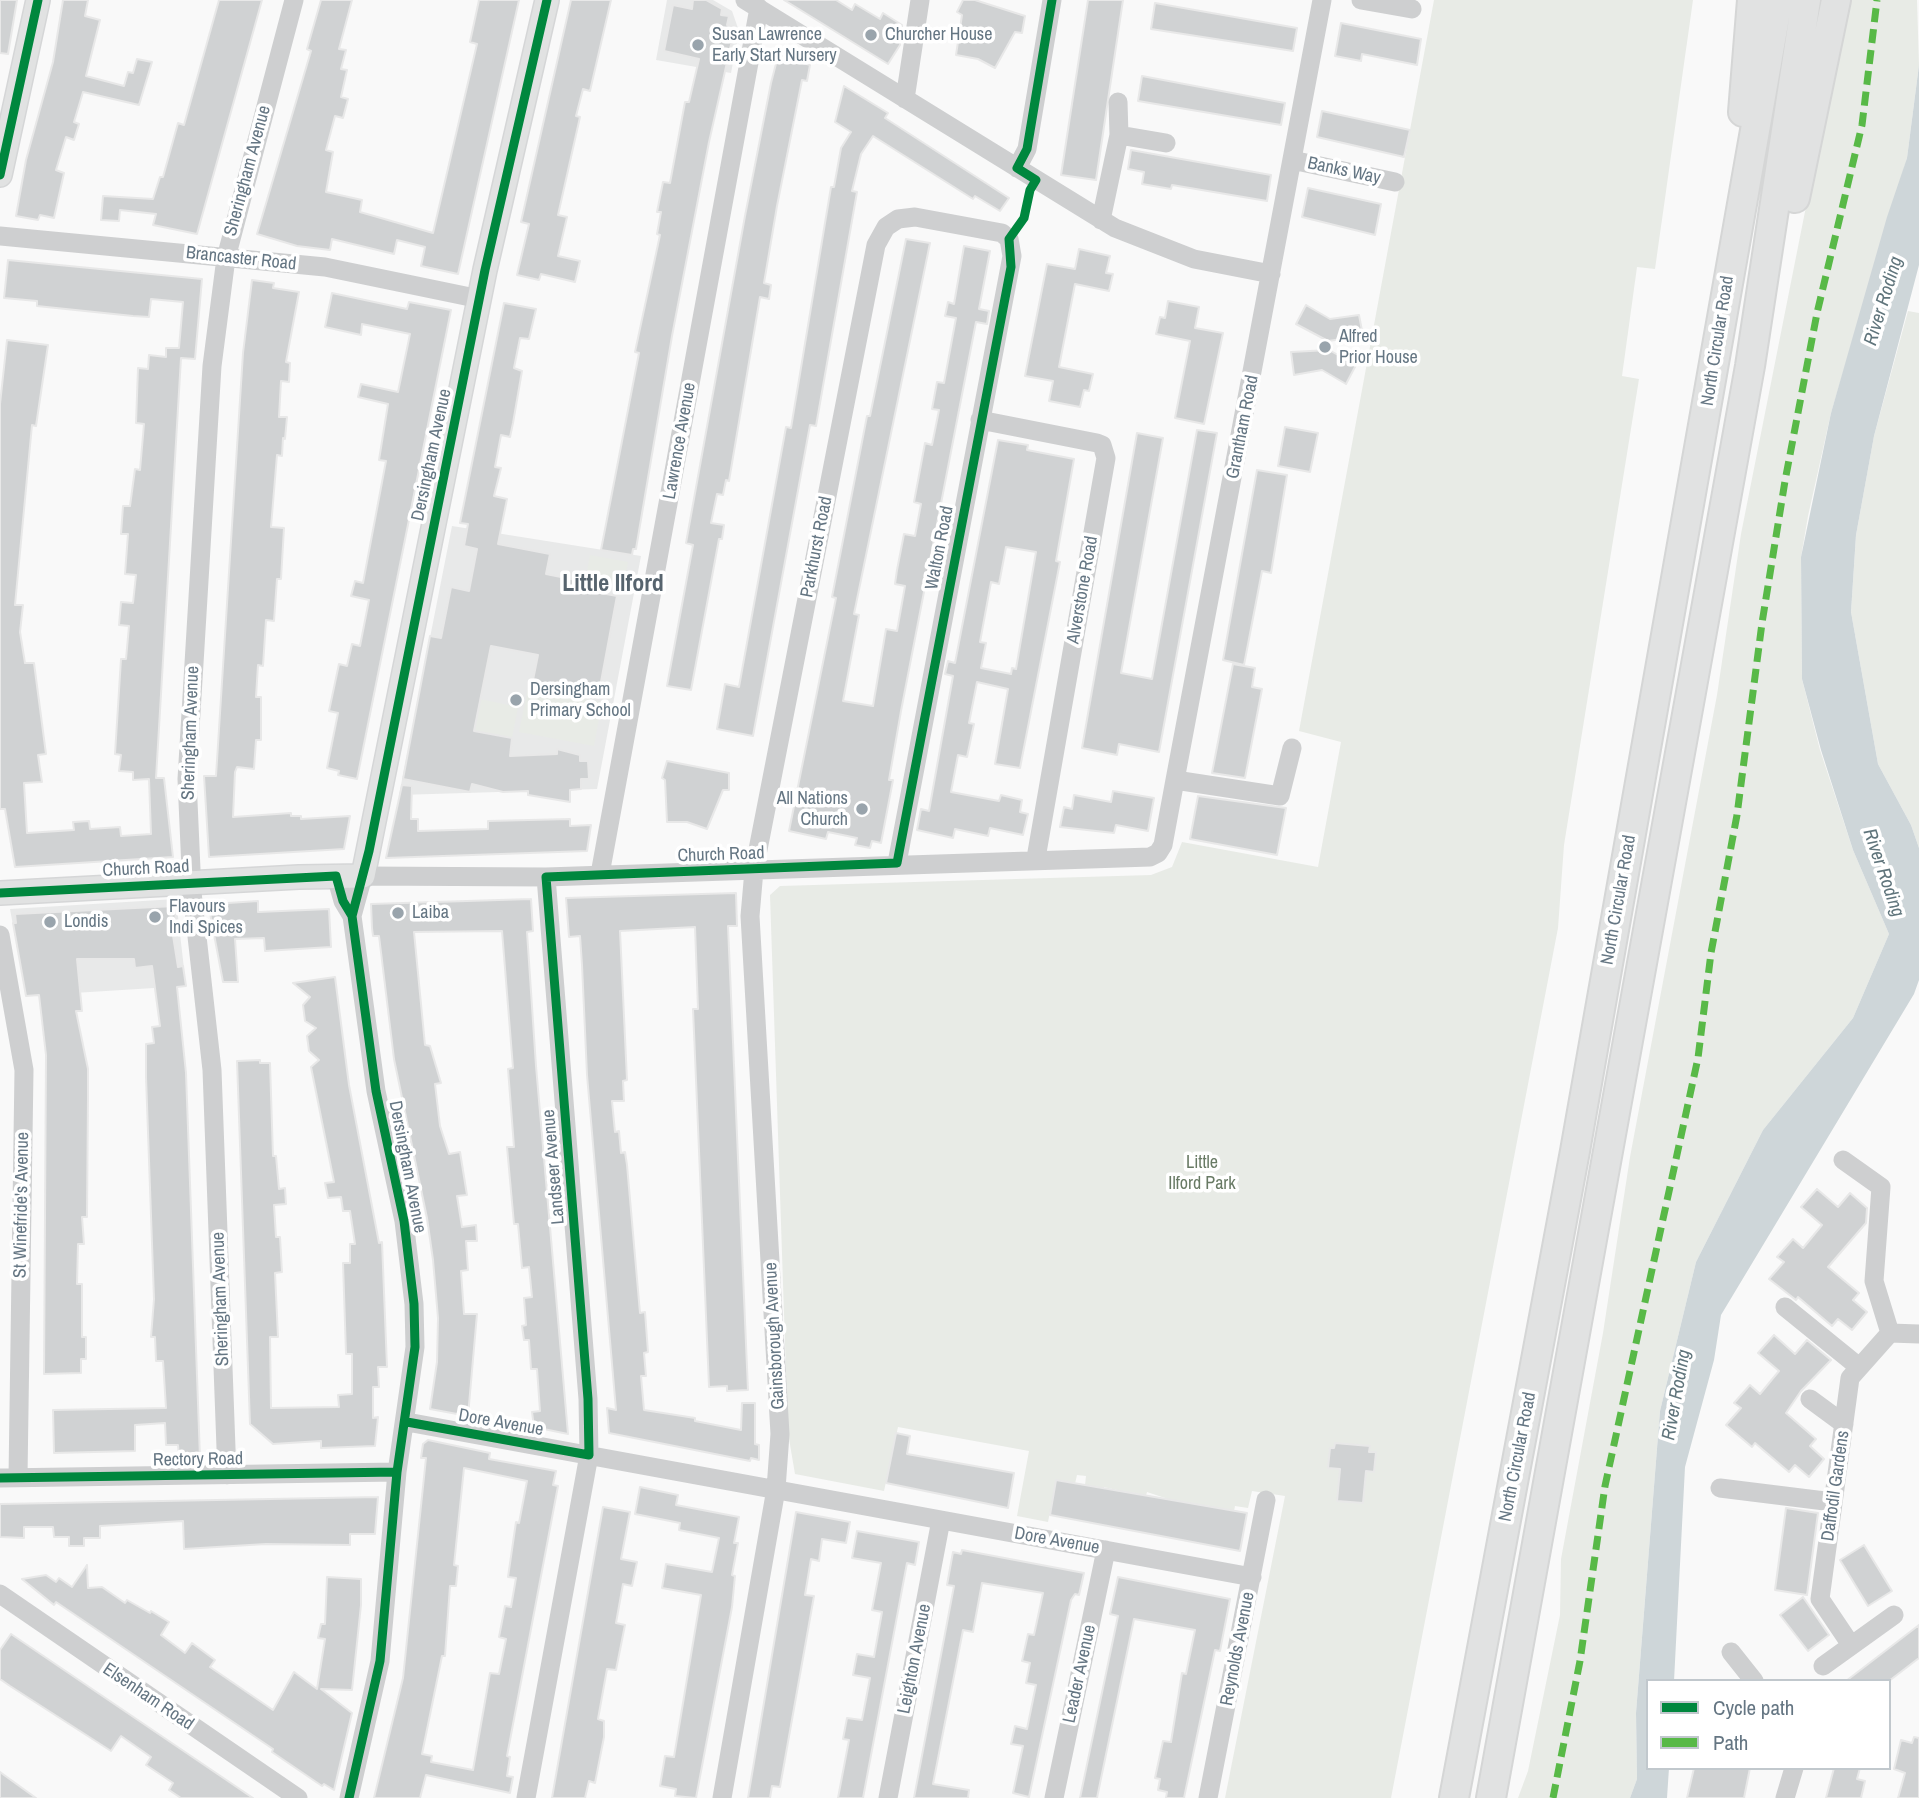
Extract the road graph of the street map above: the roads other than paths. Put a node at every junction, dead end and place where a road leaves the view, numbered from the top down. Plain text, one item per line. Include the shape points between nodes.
1 (38, 0) edge
2 (293, 0) edge
3 (547, 0) edge
4 (920, 0) edge
5 (1052, 0) edge
6 (1322, 0) edge
7 (1361, 0) edge
8 (1752, 0) edge
9 (1778, 0) edge
10 (1806, 0) edge
11 (1836, 0) edge
12 (752, 4) edge
13 (1412, 9) dead end
14 (905, 99) junction
15 (1118, 102) dead end
16 (1119, 135) junction
17 (1166, 143) dead end
18 (1292, 160) junction
19 (1017, 168) junction
20 (0, 175) edge
21 (1395, 182) dead end
22 (1101, 220) junction
23 (886, 227) joint
24 (0, 236) edge
25 (1731, 257) junction
26 (226, 258) junction
27 (1271, 274) junction
28 (480, 299) junction
29 (1750, 366) junction
30 (979, 421) junction
31 (1292, 748) dead end
32 (1175, 780) junction
33 (1158, 853) joint
34 (1036, 859) junction
35 (897, 863) junction
36 (754, 870) junction
37 (600, 874) junction
38 (336, 876) junction
39 (363, 876) junction
40 (547, 877) junction
41 (192, 882) junction
42 (0, 893) edge
43 (352, 916) junction
44 (0, 935) edge
45 (1843, 1160) dead end
46 (1785, 1307) dead end
47 (1889, 1333) junction
48 (1919, 1334) edge
49 (1860, 1367) junction
50 (1810, 1399) dead end
51 (407, 1422) junction
52 (1844, 1424) junction
53 (589, 1455) junction
54 (397, 1472) junction
55 (228, 1475) junction
56 (9, 1477) edge
57 (1720, 1488) dead end
58 (776, 1489) junction
59 (1266, 1500) dead end
60 (1833, 1502) junction
61 (941, 1520) junction
62 (1106, 1550) junction
63 (1252, 1577) junction
64 (0, 1594) edge
65 (1894, 1615) dead end
66 (1851, 1645) junction
67 (1731, 1652) dead end
68 (1823, 1666) dead end
69 (1752, 1679) edge
70 (1793, 1770) edge
71 (298, 1798) edge
72 (349, 1798) edge
73 (526, 1798) edge
74 (722, 1798) edge
75 (888, 1798) edge
76 (1054, 1798) edge
77 (1208, 1798) edge
78 (1454, 1798) edge
79 (1492, 1798) edge
80 (1786, 1798) edge

1 - 20 main road
2 - 26 street, Sheringham Avenue
3 - 28 main road, Dersingham Avenue
4 - 14 street
5 - 19 street via 1027,149
6 - 18 street, Grantham Road
7 - 13 street
8 - 25 highway
9 - 25 highway, North Circular Road
10 - 29 highway, North Circular Road
11 - 29 highway via 1786,239
12 - 14 street
12 - 37 street, Lawrence Avenue
14 - 19 street
15 - 16 street
16 - 17 street
16 - 22 street
18 - 21 street, Banks Way
18 - 27 street, Grantham Road
19 - 22 street
22 - 27 street via 1175,253
23 - 30 street, Walton Road via 898,219 915,217 993,230 1009,239 1011,267
23 - 36 street, Parkhurst Road via 876,245
24 - 26 street, Brancaster Road
25 - 78 highway, North Circular Road via 1582,1111
26 - 28 street, Brancaster Road via 325,267
26 - 41 street, Sheringham Avenue via 212,366 197,592 187,779
27 - 32 street, Grantham Road
28 - 39 main road, Dersingham Avenue
29 - 79 highway, North Circular Road
30 - 34 street, Alverstone Road via 1097,443 1106,458
30 - 35 street, Walton Road
31 - 32 street via 1280,796
32 - 33 street, Grantham Road
33 - 34 street, Church Road via 1150,857
34 - 35 street, Church Road
35 - 36 street, Church Road
36 - 37 street, Church Road
36 - 58 street, Gainsborough Avenue via 750,916 780,1434
37 - 40 street, Church Road
38 - 39 main road, Church Road
38 - 41 main road, Church Road
38 - 43 street, Dersingham Avenue
39 - 40 street, Church Road
39 - 43 street, Dersingham Avenue
40 - 53 street, Landseer Avenue
41 - 42 main road, Church Road
41 - 55 street, Sheringham Avenue via 212,1070
43 - 51 street, Dersingham Avenue via 376,1091 404,1221 414,1304 415,1347
44 - 56 street, St Winefride's Avenue via 24,1070
45 - 47 street via 1881,1187 1874,1281
46 - 49 street
47 - 48 street
47 - 49 street, Daffodil Gardens
49 - 52 street, Daffodil Gardens via 1850,1378
50 - 52 street
51 - 53 street, Dore Avenue
51 - 54 street, Dersingham Avenue
52 - 60 street, Daffodil Gardens
53 - 58 street, Dore Avenue
53 - 73 street, Landseer Avenue
54 - 55 street, Rectory Road
54 - 72 street, Dersingham Avenue via 380,1661
55 - 56 street, Rectory Road
57 - 60 street
58 - 61 street, Dore Avenue
58 - 74 street, Gainsborough Avenue
59 - 63 street, Reynolds Avenue
60 - 66 street, Daffodil Gardens via 1820,1599
61 - 62 street, Dore Avenue
61 - 75 street, Leighton Avenue
62 - 63 street, Dore Avenue
62 - 76 street, Leader Avenue
63 - 77 street, Reynolds Avenue
64 - 71 street, Elsenham Road
65 - 66 street
66 - 68 street
67 - 69 street
70 - 80 street

